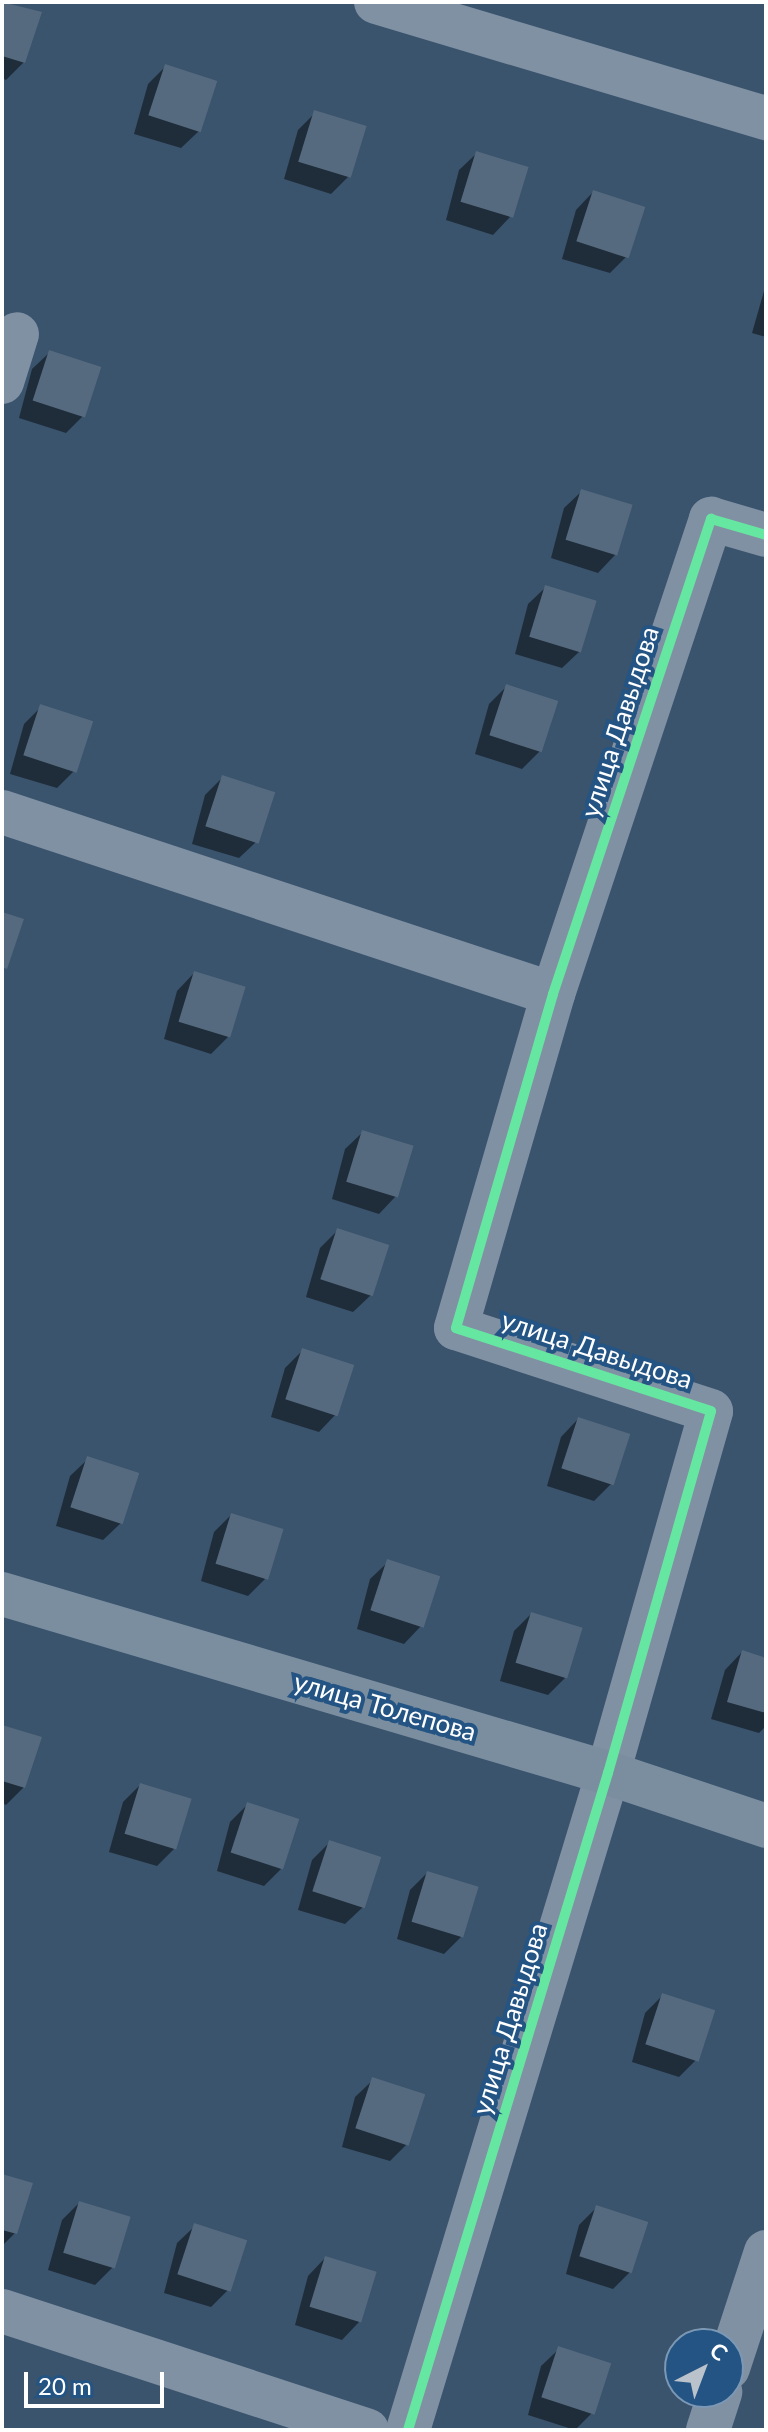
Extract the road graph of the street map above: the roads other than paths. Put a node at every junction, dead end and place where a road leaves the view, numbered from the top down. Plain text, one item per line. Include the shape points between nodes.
1 (376, 2) edge
2 (766, 118) edge
3 (17, 334) dead end
4 (2, 382) edge
5 (766, 535) edge
6 (2, 812) edge
7 (553, 994) junction
8 (2, 1594) edge
9 (608, 1773) junction
10 (766, 1826) edge
11 (766, 2252) edge
12 (2, 2311) edge
13 (741, 2328) edge
14 (715, 2408) edge
15 (367, 2430) edge
16 (408, 2430) edge
17 (708, 2430) edge

1 - 2 street
3 - 4 street
5 - 7 street, улица Давыдова via 711,519
6 - 7 street
7 - 9 street, улица Давыдова via 456,1328 711,1411
8 - 9 street, улица Толепова
9 - 10 street, улица Толепова
9 - 16 street, улица Давыдова
11 - 13 street
12 - 15 street
14 - 17 street

